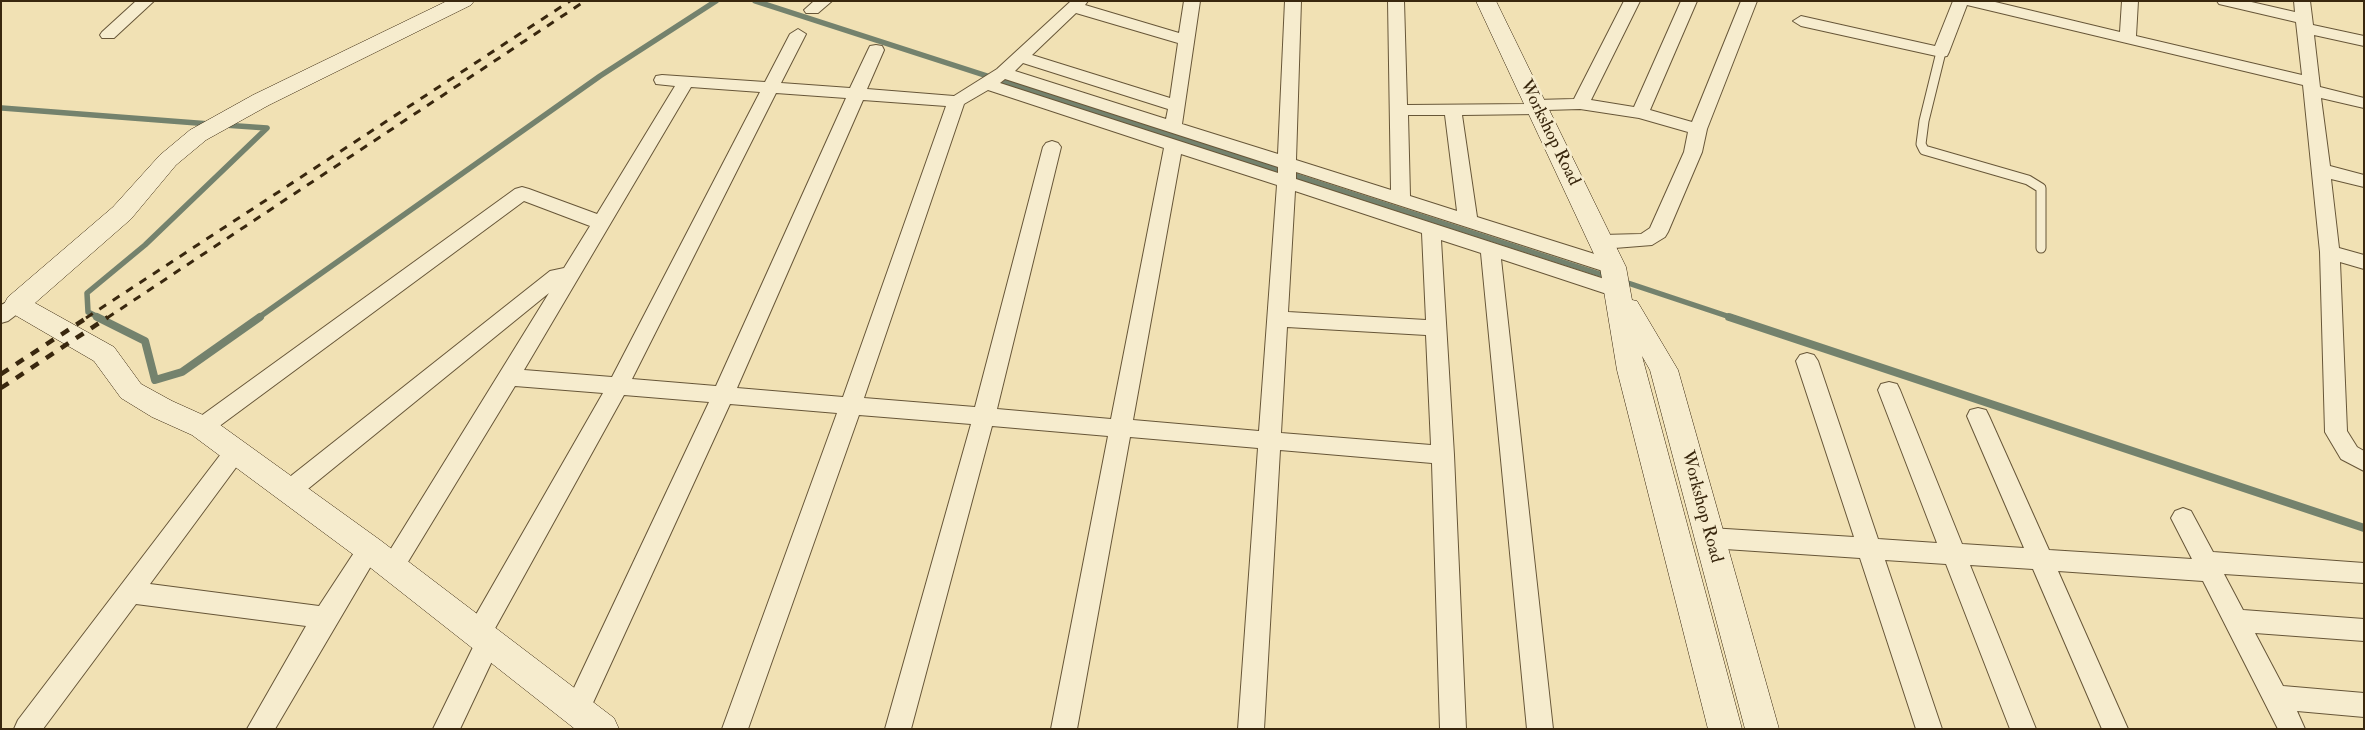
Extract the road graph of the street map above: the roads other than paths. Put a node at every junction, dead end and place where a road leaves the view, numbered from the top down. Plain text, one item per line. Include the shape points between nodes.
1 (146, 1) edge
2 (464, 1) edge
3 (1192, 1) edge
4 (1293, 1) edge
5 (1396, 1) edge
6 (1486, 1) edge
7 (1632, 1) edge
8 (1689, 1) edge
9 (1749, 1) edge
10 (1961, 1) edge
11 (1970, 1) edge
12 (2130, 1) edge
13 (2225, 1) edge
14 (1076, 4) edge
15 (2303, 16) edge
16 (1801, 21) dead end
17 (798, 34) dead end
18 (108, 35) dead end
19 (2128, 39) junction
20 (1186, 41) junction
21 (2364, 41) edge
22 (876, 50) dead end
23 (1941, 52) junction
24 (1021, 58) junction
25 (995, 79) junction
26 (662, 80) dead end
27 (686, 82) junction
28 (2311, 86) junction
29 (772, 88) junction
30 (856, 94) junction
31 (956, 100) junction
32 (2364, 103) edge
33 (1580, 104) junction
34 (1177, 106) junction
35 (1537, 107) junction
36 (1399, 110) junction
37 (1453, 110) junction
38 (1640, 113) junction
39 (1698, 129) junction
40 (1174, 137) junction
41 (1052, 147) dead end
42 (2320, 170) junction
43 (1287, 173) junction
44 (2364, 181) edge
45 (1401, 200) junction
46 (1468, 221) junction
47 (601, 223) junction
48 (1431, 229) junction
49 (1602, 242) junction
50 (1490, 248) junction
51 (2041, 248) dead end
52 (2330, 252) junction
53 (2364, 262) edge
54 (571, 274) junction
55 (1617, 283) junction
56 (9, 310) edge
57 (1278, 319) junction
58 (1436, 328) junction
59 (1807, 361) dead end
60 (509, 377) junction
61 (618, 386) junction
62 (1889, 390) dead end
63 (723, 395) junction
64 (851, 405) junction
65 (984, 416) junction
66 (1978, 416) dead end
67 (202, 427) junction
68 (1119, 428) junction
69 (1270, 440) junction
70 (235, 452) junction
71 (1443, 455) junction
72 (2364, 462) edge
73 (290, 490) junction
74 (2183, 518) dead end
75 (1710, 538) junction
76 (369, 549) junction
77 (1870, 549) junction
78 (1954, 554) junction
79 (2041, 560) junction
80 (2208, 567) junction
81 (391, 568) junction
82 (2364, 573) edge
83 (129, 592) junction
84 (325, 618) junction
85 (2236, 620) junction
86 (2364, 630) edge
87 (483, 638) junction
88 (2275, 697) junction
89 (2364, 705) edge
90 (577, 709) junction
91 (27, 729) edge
92 (260, 729) edge
93 (446, 729) edge
94 (602, 729) edge
95 (735, 729) edge
96 (898, 729) edge
97 (1064, 729) edge
98 (1251, 729) edge
99 (1454, 729) edge
100 (1540, 729) edge
101 (1726, 729) edge
102 (1762, 729) edge
103 (1929, 729) edge
104 (2023, 729) edge
105 (2115, 729) edge
106 (2292, 729) edge

1 - 18 street
2 - 56 street via 198,135 168,160 122,213
3 - 20 street
4 - 43 street
5 - 36 street
6 - 35 street, Workshop Road
7 - 33 street
8 - 38 street
9 - 39 street
10 - 23 street
11 - 19 street
12 - 19 street
13 - 15 street
14 - 20 street
14 - 24 street
15 - 21 street
15 - 28 street
16 - 23 street
17 - 29 street
19 - 28 street
20 - 34 street
22 - 30 street
23 - 51 lane via 1924,121 1921,144 1924,150 2028,180 2041,188
24 - 25 street
24 - 34 street
25 - 31 street
25 - 40 street
26 - 27 street
27 - 29 street
27 - 47 street
28 - 32 street
28 - 42 street
29 - 30 street
29 - 61 street
30 - 31 street
30 - 63 street
31 - 64 street
33 - 35 street
33 - 38 street
34 - 40 street
35 - 37 street
35 - 49 street, Workshop Road
36 - 37 street
36 - 45 street
37 - 46 street
38 - 39 street
39 - 49 street via 1693,152 1658,232 1645,240
40 - 43 street
40 - 68 street
41 - 65 street
42 - 44 street
42 - 52 street
43 - 45 street
43 - 48 street
43 - 57 street
45 - 46 street
46 - 55 street
47 - 54 street
47 - 67 street via 522,193
48 - 50 street
48 - 58 street
49 - 55 street, Workshop Road
50 - 55 street
50 - 100 street
52 - 53 street
52 - 72 street via 2336,432 2348,453
54 - 60 street
54 - 73 street via 557,276
55 - 75 street, Workshop Road via 1664,370
55 - 101 street, Workshop Road via 1631,370
56 - 67 street via 104,354 131,391 162,410
57 - 58 street
57 - 69 street
58 - 71 street
59 - 77 street
60 - 61 street
60 - 81 street
61 - 63 street
61 - 87 street
62 - 78 street
63 - 64 street
63 - 90 street
64 - 65 street
64 - 95 street
65 - 68 street
65 - 96 street
66 - 79 street
67 - 70 street
68 - 69 street
68 - 97 street
69 - 71 street
69 - 98 street
70 - 73 street
70 - 83 street
71 - 99 street
73 - 76 street
74 - 80 street
75 - 77 street
75 - 102 street, Workshop Road
76 - 81 street
76 - 84 street
77 - 78 street
77 - 103 street
78 - 79 street
78 - 104 street
79 - 80 street
79 - 105 street
80 - 82 street
80 - 85 street
81 - 87 street
83 - 84 street
83 - 91 street
84 - 92 street
85 - 86 street
85 - 88 street
87 - 90 street
87 - 93 street
88 - 89 street
88 - 106 street
90 - 94 street

